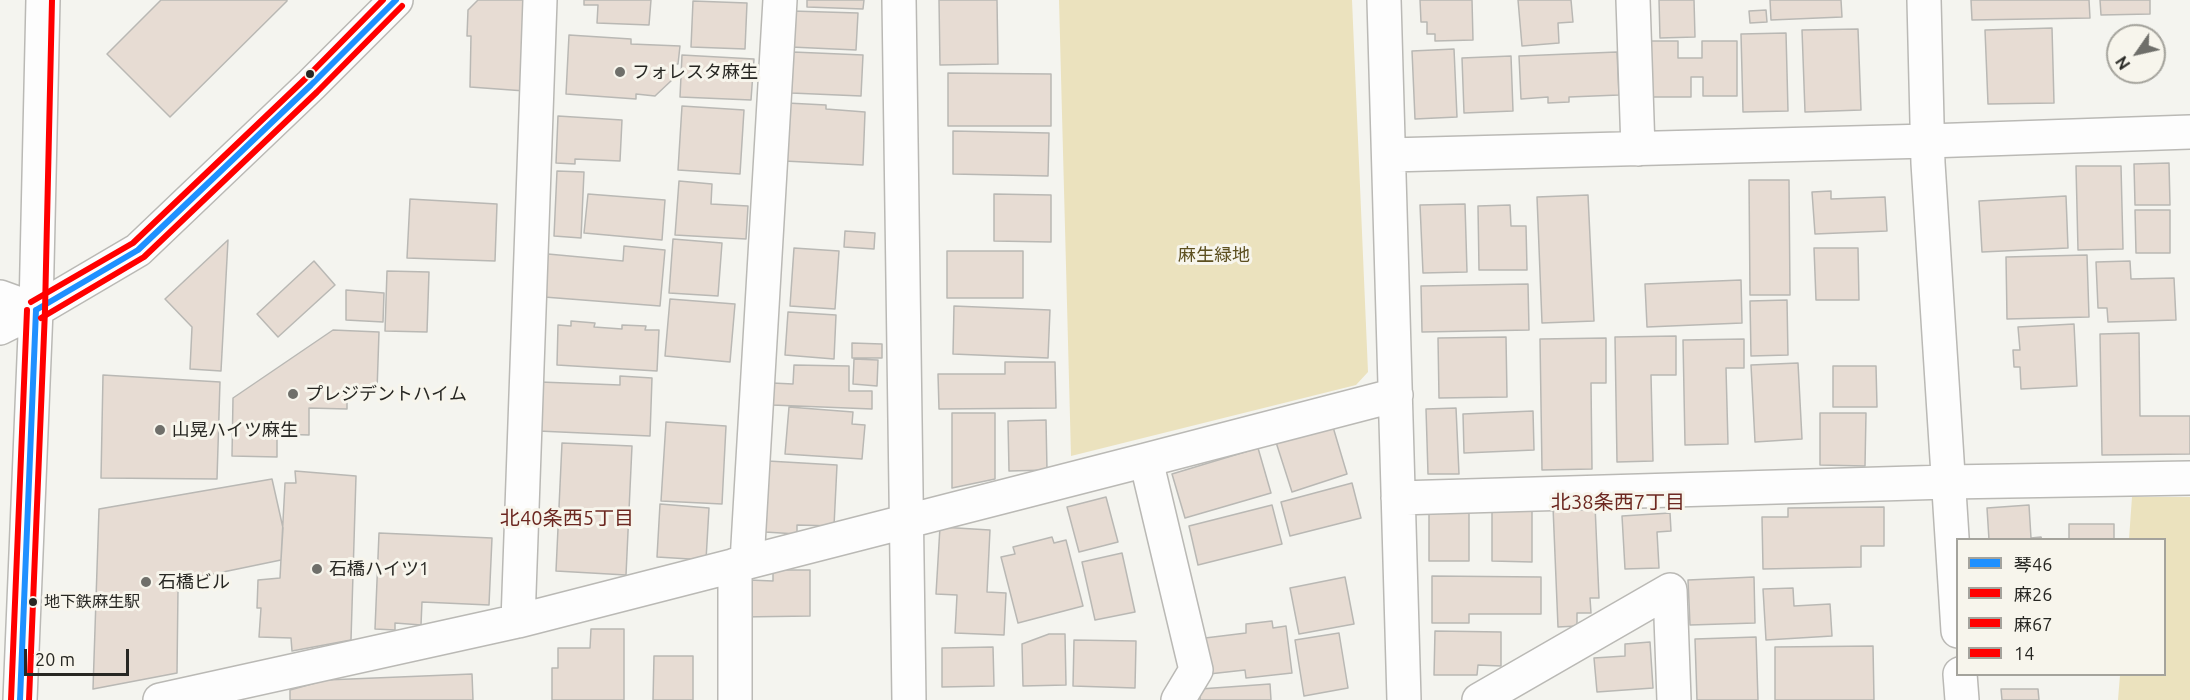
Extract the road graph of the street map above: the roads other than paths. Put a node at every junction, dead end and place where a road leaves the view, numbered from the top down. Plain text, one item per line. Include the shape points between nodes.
1 (43, 0) edge
2 (396, 0) edge
3 (540, 0) edge
4 (780, 0) edge
5 (898, 0) edge
6 (1384, 0) edge
7 (1633, 0) edge
8 (1924, 0) edge
9 (2190, 132) edge
10 (1928, 141) junction
11 (1638, 149) junction
12 (1389, 155) junction
13 (0, 297) edge
14 (36, 310) junction
15 (0, 328) edge
16 (1396, 395) junction
17 (1146, 460) junction
18 (2190, 478) edge
19 (1948, 482) junction
20 (1398, 498) junction
21 (906, 522) junction
22 (741, 564) junction
23 (1956, 601) edge
24 (518, 621) junction
25 (1960, 676) edge
26 (20, 700) edge
27 (160, 700) edge
28 (735, 700) edge
29 (909, 700) edge
30 (1178, 700) edge
31 (1404, 700) edge
32 (1479, 700) edge
33 (1674, 700) edge
34 (1962, 700) edge

1 - 14 street
2 - 14 street via 138,250
3 - 24 street
4 - 22 street
5 - 21 street
6 - 12 street
7 - 11 street
8 - 10 street
9 - 10 street
10 - 11 street
10 - 19 street
11 - 12 street
12 - 16 street
13 - 14 street
14 - 15 street
14 - 26 street
16 - 17 street
16 - 20 street
17 - 21 street
17 - 30 street via 1196,670
18 - 19 street
19 - 20 street
19 - 23 street
20 - 31 street
21 - 22 street
21 - 29 street
22 - 24 street
22 - 28 street
24 - 27 street
25 - 34 street
32 - 33 street via 1670,590

